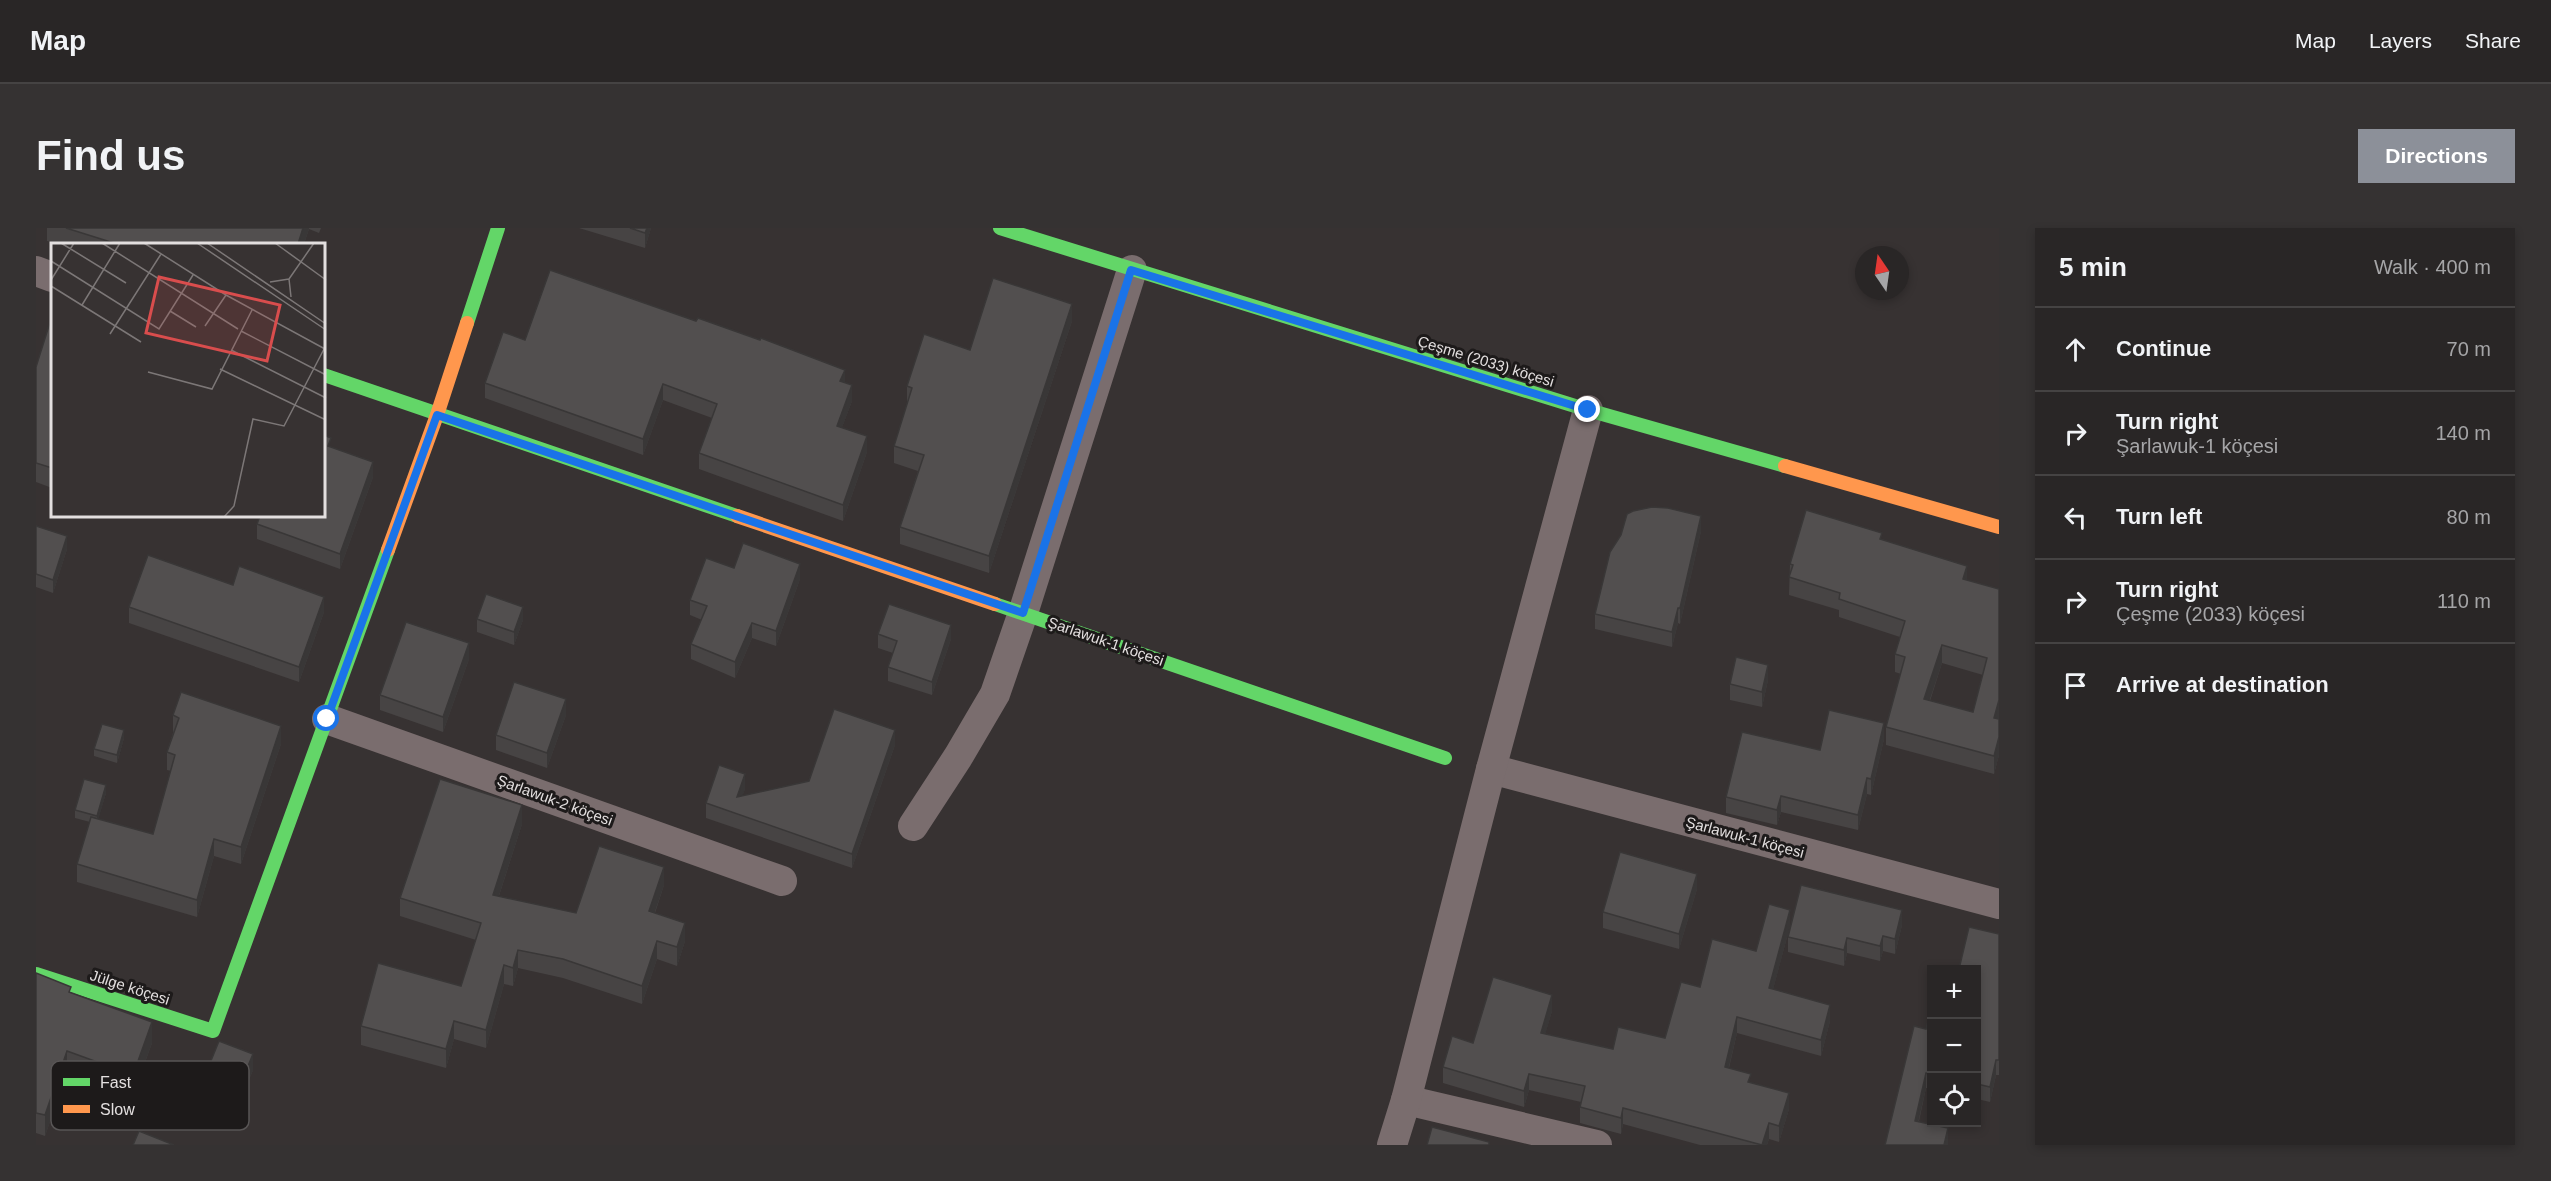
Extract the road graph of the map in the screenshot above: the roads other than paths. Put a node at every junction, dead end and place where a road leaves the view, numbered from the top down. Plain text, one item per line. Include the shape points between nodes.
1 (498, 228) edge
2 (1000, 228) edge
3 (1131, 270) junction
4 (36, 272) edge
5 (51, 277) edge
6 (326, 376) edge
7 (1588, 410) junction
8 (437, 415) junction
9 (1999, 527) edge
10 (1023, 613) junction
11 (327, 719) junction
12 (1445, 758) dead end
13 (1491, 770) junction
14 (913, 826) dead end
15 (782, 881) dead end
16 (1999, 904) edge
17 (36, 974) edge
18 (1406, 1100) junction
19 (1392, 1145) edge
20 (1597, 1145) edge

1 - 8 street
2 - 3 street, Çeşme (2033) köçesi
3 - 7 street, Çeşme (2033) köçesi
3 - 10 street
4 - 5 street
6 - 8 street, Şarlawuk-1 köçesi
7 - 9 street, Çeşme (2033) köçesi
7 - 13 street
8 - 10 street, Şarlawuk-1 köçesi
8 - 11 street
10 - 12 street, Şarlawuk-1 köçesi
10 - 14 street via 994,694
11 - 15 street, Şarlawuk-2 köçesi
11 - 17 street, Jülge köçesi via 213,1031
13 - 16 street, Şarlawuk-1 köçesi
13 - 18 street
18 - 19 street
18 - 20 street

